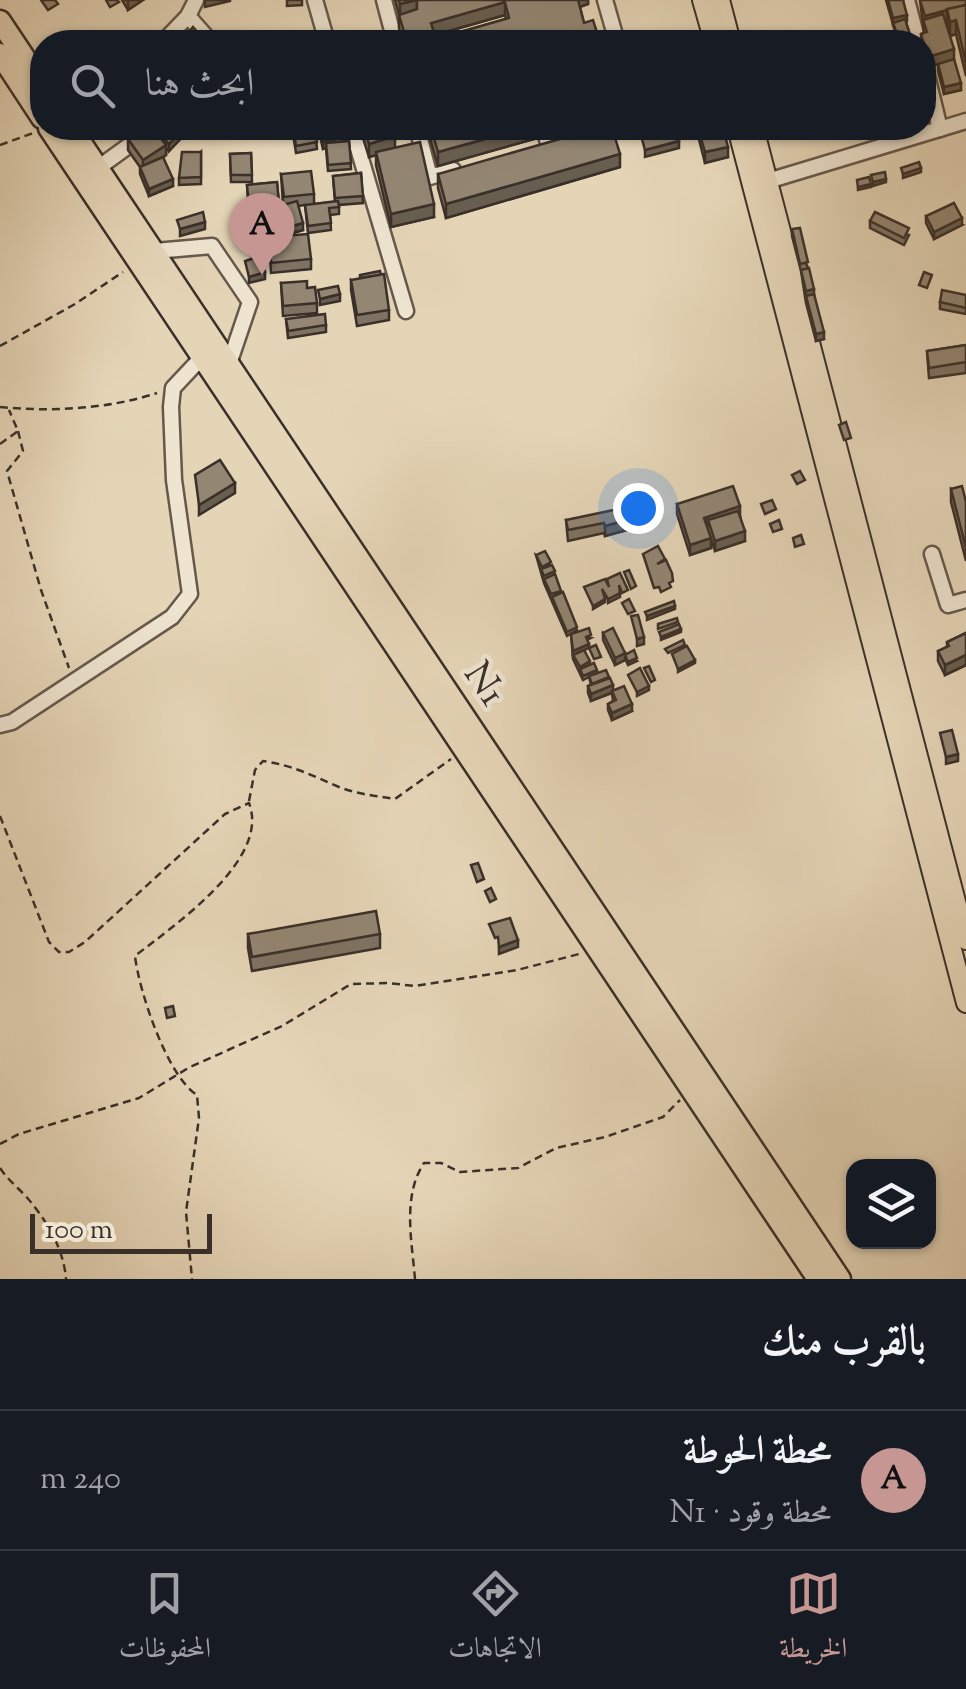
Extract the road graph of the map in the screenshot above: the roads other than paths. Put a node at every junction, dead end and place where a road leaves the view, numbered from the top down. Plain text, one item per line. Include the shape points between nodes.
1 (196, 0) edge
2 (315, 0) edge
3 (384, 0) edge
4 (605, 0) edge
5 (702, 0) edge
6 (907, 0) edge
7 (722, 4) edge
8 (188, 16) junction
9 (0, 21) edge
10 (175, 30) edge
11 (200, 30) edge
12 (324, 30) edge
13 (392, 30) edge
14 (614, 30) edge
15 (711, 30) edge
16 (729, 30) edge
17 (915, 30) edge
18 (0, 54) edge
19 (30, 66) edge
20 (30, 100) edge
21 (936, 113) edge
22 (966, 121) edge
23 (940, 129) junction
24 (936, 130) edge
25 (57, 140) edge
26 (83, 140) edge
27 (136, 140) edge
28 (356, 140) edge
29 (420, 140) edge
30 (547, 140) edge
31 (560, 140) edge
32 (743, 140) edge
33 (755, 140) edge
34 (903, 140) edge
35 (548, 143) junction
36 (531, 148) edge
37 (464, 167) edge
38 (98, 168) junction
39 (760, 183) junction
40 (147, 256) junction
41 (406, 311) dead end
42 (204, 356) junction
43 (230, 361) junction
44 (932, 554) dead end
45 (966, 600) edge
46 (0, 725) edge
47 (932, 844) junction
48 (966, 940) edge
49 (966, 1002) edge
50 (818, 1279) edge
51 (840, 1279) edge

1 - 8 street
2 - 12 street
3 - 13 street
4 - 14 street
5 - 15 main road
6 - 17 street
7 - 16 main road
8 - 10 street
8 - 11 street
9 - 19 highway
18 - 20 highway
21 - 23 street
22 - 23 street
23 - 24 street
25 - 40 highway, N1
26 - 38 highway, N1 / N1
27 - 38 street
28 - 41 street
29 - 37 street via 430,177
30 - 35 street
31 - 35 street
32 - 39 main road
33 - 39 main road
34 - 39 street
35 - 36 street
38 - 40 highway, N1 / N1
39 - 47 main road
40 - 42 highway, N1
40 - 43 highway, N1 / N1
40 - 43 street via 212,246 250,302
42 - 46 street via 173,388 174,480 190,594 172,617
42 - 50 highway, N1
43 - 51 highway, N1 / N1
44 - 45 street via 948,606
47 - 48 main road
47 - 49 main road

